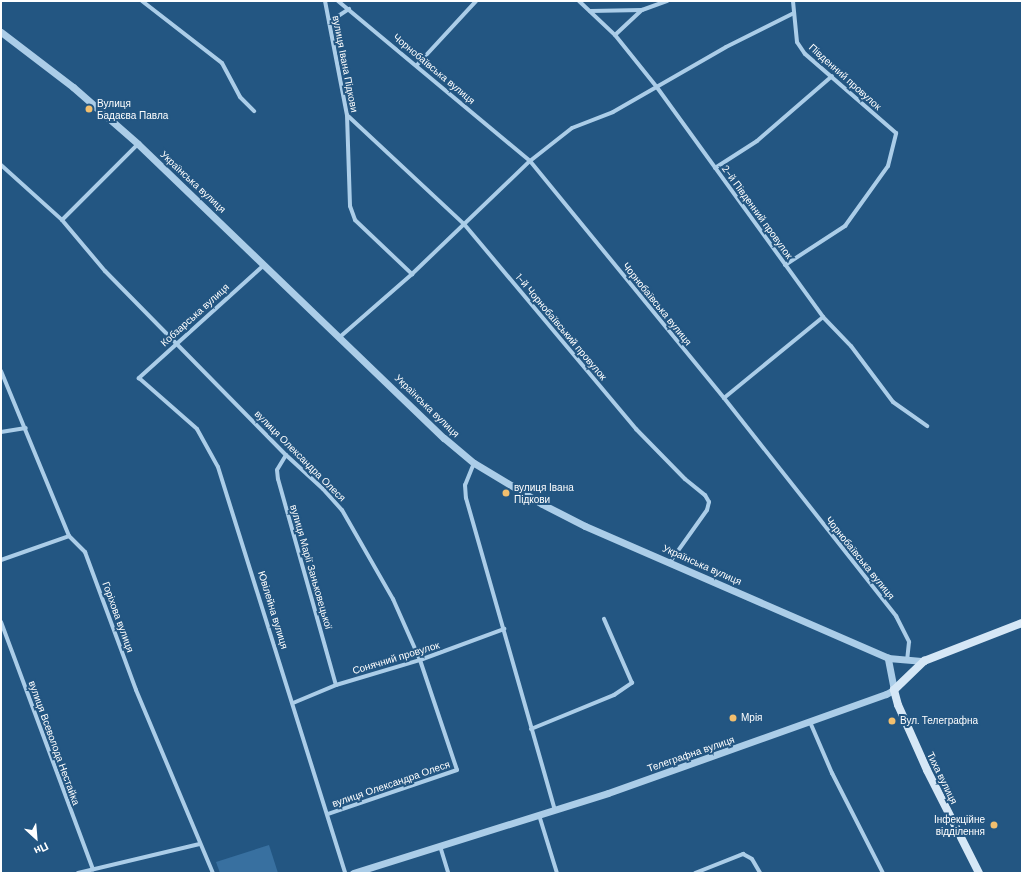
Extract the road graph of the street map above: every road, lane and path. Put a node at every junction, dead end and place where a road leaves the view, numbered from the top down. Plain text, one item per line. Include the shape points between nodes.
1 (142, 1) edge
2 (325, 1) edge
3 (338, 1) edge
4 (476, 1) edge
5 (579, 1) edge
6 (667, 1) edge
7 (793, 1) edge
8 (349, 9) junction
9 (642, 10) junction
10 (590, 11) junction
11 (794, 13) junction
12 (329, 22) junction
13 (1, 32) edge
14 (615, 35) junction
15 (417, 65) junction
16 (832, 76) junction
17 (656, 86) junction
18 (254, 112) dead end
19 (348, 114) junction
20 (138, 144) junction
21 (530, 161) junction
22 (1, 165) edge
23 (715, 168) junction
24 (62, 220) junction
25 (464, 224) junction
26 (785, 264) junction
27 (264, 265) junction
28 (412, 274) junction
29 (823, 318) junction
30 (341, 336) junction
31 (177, 341) junction
32 (1, 371) edge
33 (139, 378) joint
34 (724, 398) junction
35 (927, 426) dead end
36 (26, 428) junction
37 (1, 432) edge
38 (286, 455) junction
39 (474, 463) junction
40 (69, 536) junction
41 (1, 560) edge
42 (670, 562) junction
43 (604, 619) dead end
44 (1, 622) edge
45 (1022, 624) edge
46 (504, 630) junction
47 (888, 658) junction
48 (420, 660) junction
49 (907, 661) junction
50 (924, 662) junction
51 (336, 684) junction
52 (894, 690) junction
53 (293, 703) junction
54 (810, 722) junction
55 (531, 729) junction
56 (555, 810) junction
57 (328, 814) junction
58 (539, 815) junction
59 (200, 844) junction
60 (440, 846) junction
61 (93, 869) junction
62 (78, 873) edge
63 (213, 873) edge
64 (346, 873) edge
65 (353, 873) edge
66 (448, 873) edge
67 (557, 873) edge
68 (695, 873) edge
69 (760, 873) edge
70 (883, 873) edge
71 (979, 873) edge

1 - 18 street via 222,63 240,97
2 - 12 street, вулиця Івана Підкови
3 - 8 street, Чорнобаївська вулиця
4 - 15 street
5 - 10 street, 2-й Південний провулок
6 - 9 street
7 - 11 street, Південний провулок
8 - 12 street
8 - 15 street, Чорнобаївська вулиця
9 - 10 street
9 - 14 street
10 - 14 street, 2-й Південний провулок
11 - 16 street, Південний провулок via 797,42 805,54
11 - 17 street
12 - 19 street, вулиця Івана Підкови
13 - 20 street, Українська вулиця via 73,87
14 - 17 street, 2-й Південний провулок
15 - 21 street, Чорнобаївська вулиця
16 - 23 street via 757,141
16 - 26 street, Південний провулок via 896,133 888,166 845,226
17 - 21 street via 613,112 572,128
17 - 23 street, 2-й Південний провулок
19 - 25 street, 1-й Чорнобаївський провулок
19 - 28 street, вулиця Івана Підкови via 350,206 355,220
20 - 24 street
20 - 27 street, Українська вулиця via 207,207
21 - 25 street
21 - 34 street, Чорнобаївська вулиця
22 - 24 street, вулиця Олександра Олеся
23 - 26 street, 2-й Південний провулок
24 - 31 street, вулиця Олександра Олеся via 105,271
25 - 28 street
25 - 42 street, 1-й Чорнобаївський провулок via 636,429 685,479 706,495 707,510
26 - 29 street, 2-й Південний провулок
27 - 30 street, Українська вулиця
27 - 31 street, Кобзарська вулиця
28 - 30 street
29 - 34 street
29 - 35 street, 2-й Південний провулок via 852,346 893,402
30 - 39 street, Українська вулиця via 444,438
31 - 33 street, Кобзарська вулиця
31 - 38 street, вулиця Олександра Олеся
32 - 36 street, Горіхова вулиця
33 - 53 street, Ювілейна вулиця via 197,429 218,467
34 - 49 street, Чорнобаївська вулиця via 896,616 909,642
36 - 37 street
36 - 40 street, Горіхова вулиця
38 - 48 street, вулиця Олександра Олеся via 342,510 393,599
38 - 51 street, вулиця Марії Заньковецької via 277,470 278,479
39 - 42 street, Українська вулиця via 548,507
39 - 46 street via 465,485 466,498
40 - 41 street
40 - 59 street, Горіхова вулиця via 85,552 136,690
42 - 47 street, Українська вулиця
43 - 55 street via 632,683 614,695
44 - 61 street, вулиця Всеволода Нестайка
45 - 50 main road, Телеграфна вулиця
46 - 48 street, Сонячний провулок
46 - 55 street
47 - 49 street, Українська вулиця
47 - 52 street
48 - 51 street, Сонячний провулок
48 - 57 street, вулиця Олександра Олеся via 457,770
49 - 50 street, Українська вулиця
50 - 52 main road, Телеграфна вулиця
51 - 53 street, Сонячний провулок
52 - 54 street, Телеграфна вулиця
52 - 71 main road, Тиха вулиця via 927,770
53 - 57 street, Ювілейна вулиця
54 - 56 street, Телеграфна вулиця
54 - 70 street via 832,773
55 - 56 street
56 - 58 street, Телеграфна вулиця
57 - 64 street, Ювілейна вулиця
58 - 60 street, Телеграфна вулиця
58 - 67 street
59 - 61 street
59 - 63 street, Горіхова вулиця
60 - 65 street, Телеграфна вулиця
60 - 66 street
61 - 62 street
68 - 69 street via 743,854 752,859

